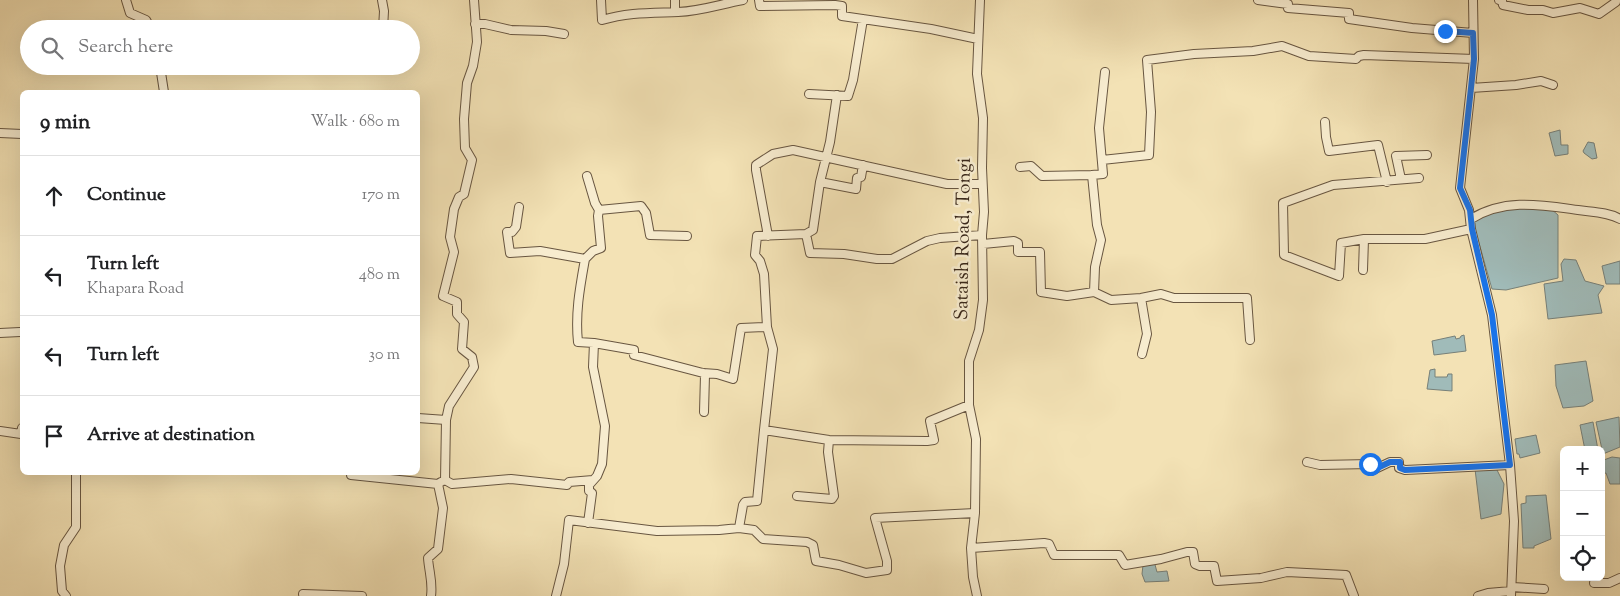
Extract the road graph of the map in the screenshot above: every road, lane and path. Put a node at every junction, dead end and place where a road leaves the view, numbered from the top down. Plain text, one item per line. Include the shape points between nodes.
1 (126, 0) edge
2 (382, 0) edge
3 (474, 0) edge
4 (601, 0) edge
5 (675, 0) edge
6 (743, 0) edge
7 (759, 0) edge
8 (980, 0) edge
9 (1258, 0) edge
10 (1473, 0) edge
11 (1499, 0) edge
12 (1616, 0) edge
13 (714, 4) edge
14 (675, 12) junction
15 (863, 19) junction
16 (146, 20) edge
17 (384, 20) edge
18 (475, 24) junction
19 (1473, 33) junction
20 (564, 34) dead end
21 (978, 39) junction
22 (1474, 59) junction
23 (1105, 72) dead end
24 (161, 75) edge
25 (1553, 85) dead end
26 (1471, 88) junction
27 (164, 90) edge
28 (809, 94) dead end
29 (837, 96) junction
30 (1325, 122) dead end
31 (0, 133) edge
32 (20, 134) edge
33 (1426, 155) dead end
34 (826, 156) junction
35 (1102, 160) junction
36 (863, 165) junction
37 (1020, 167) dead end
38 (1092, 175) junction
39 (587, 176) dead end
40 (1419, 178) dead end
41 (1401, 179) junction
42 (820, 182) junction
43 (1387, 182) junction
44 (982, 184) junction
45 (519, 207) dead end
46 (599, 210) junction
47 (1471, 219) junction
48 (1620, 219) edge
49 (1472, 229) junction
50 (806, 234) junction
51 (982, 235) junction
52 (687, 236) dead end
53 (768, 236) junction
54 (1364, 239) junction
55 (982, 244) junction
56 (585, 259) junction
57 (1363, 270) dead end
58 (1094, 292) junction
59 (1141, 298) junction
60 (767, 327) junction
61 (20, 332) dead end
62 (0, 333) edge
63 (1250, 340) dead end
64 (594, 342) junction
65 (1142, 354) dead end
66 (703, 373) junction
67 (970, 406) junction
68 (704, 412) dead end
69 (420, 418) edge
70 (446, 420) junction
71 (0, 430) edge
72 (764, 430) junction
73 (20, 434) edge
74 (829, 440) junction
75 (1307, 462) dead end
76 (1510, 465) junction
77 (76, 475) edge
78 (350, 475) edge
79 (593, 480) junction
80 (442, 482) junction
81 (797, 496) dead end
82 (975, 513) junction
83 (588, 523) junction
84 (739, 528) junction
85 (971, 548) junction
86 (1620, 578) edge
87 (1594, 583) dead end
88 (1544, 589) dead end
89 (1511, 592) edge
90 (303, 595) edge
91 (66, 596) edge
92 (294, 596) edge
93 (362, 596) edge
94 (431, 596) edge
95 (556, 596) edge
96 (977, 596) edge
97 (1354, 596) edge
98 (1478, 596) edge

1 - 16 street via 130,13
2 - 17 street
3 - 18 street
4 - 14 street via 602,20 642,12
5 - 14 street
6 - 13 street
7 - 15 street via 760,6 842,6 842,16
8 - 21 street, Sataish Road, Tongi
9 - 19 street via 1288,4 1288,8 1349,13 1349,19
10 - 19 street
11 - 12 street via 1503,6 1528,10 1553,13 1580,8 1599,14
13 - 14 street
15 - 21 street
15 - 29 street via 848,96
18 - 20 street
18 - 70 street via 477,42 467,83 464,119 465,148 472,160 464,194 454,209 450,237 454,252 443,296 457,302 457,314 464,322 462,349 472,357 474,367 449,406
19 - 22 street
21 - 44 street, Sataish Road, Tongi via 977,74 983,118
22 - 26 street
22 - 35 street via 1364,55 1356,59 1338,59 1309,56 1282,46 1147,60 1152,112 1149,154
23 - 35 street via 1099,128
24 - 27 street
25 - 26 street via 1541,81
26 - 47 street via 1460,188
28 - 29 street
29 - 34 street
30 - 43 street via 1329,151 1378,145
31 - 32 street
33 - 41 street via 1396,156
34 - 36 street
34 - 42 street
34 - 53 street via 793,150 773,154 756,165
35 - 38 street via 1102,174
36 - 42 street via 856,189
36 - 44 street via 947,184
37 - 38 street via 1031,166 1042,176
38 - 58 street via 1101,240
39 - 46 street
40 - 41 street
41 - 43 street
42 - 50 street via 813,230
43 - 54 street via 1333,185 1283,203 1284,256 1339,276 1341,242
44 - 51 street, Sataish Road, Tongi
45 - 56 street via 516,227 507,232 510,254 540,251
46 - 52 street via 641,206 646,213 650,234
46 - 56 street via 601,248
47 - 48 street via 1484,211 1520,204 1599,213
47 - 49 street
49 - 54 street via 1424,239
49 - 76 street via 1492,315
50 - 51 street via 810,253 877,259 892,259 940,238
50 - 53 street
51 - 55 street, Sataish Road, Tongi
53 - 60 street via 757,236 755,255 764,274
54 - 57 street
55 - 58 street via 1014,241 1018,243 1018,252 1040,252 1041,292 1067,296
55 - 67 street, Sataish Road, Tongi via 983,306 969,361
56 - 64 street via 578,296 578,342
58 - 59 street via 1111,300
59 - 63 street via 1161,294 1174,298 1247,298
59 - 65 street via 1147,334
60 - 66 street via 741,328 733,378
60 - 72 street via 773,349
61 - 62 street
64 - 66 street via 634,350 634,355
64 - 79 street via 593,368 605,426 602,464
66 - 68 street
67 - 74 street via 930,421 934,440
67 - 82 street, Sataish Road, Tongi via 976,439
69 - 70 street
70 - 80 street
71 - 73 street
72 - 74 street
72 - 84 street via 757,501 745,502
74 - 81 street via 834,496 832,499
75 - 76 street via 1320,465 1370,464 1371,471 1390,462 1400,462 1400,468 1405,470
76 - 89 street via 1514,521
77 - 91 street via 76,527 64,544 60,566 62,591
78 - 80 street
79 - 80 street via 567,484 510,479
79 - 83 street via 589,485 592,493
80 - 94 street via 443,508 438,549 428,558
82 - 84 street via 875,518 887,570 866,573 816,561 813,545 807,542 763,539 754,530
82 - 85 street, Sataish Road, Tongi
83 - 84 street via 657,531
83 - 95 street via 568,520 564,564
85 - 96 street, Sataish Road, Tongi
85 - 97 street via 1044,543 1049,544 1054,556 1119,555 1125,565 1193,552 1195,564 1214,566 1217,581 1261,578 1288,572 1346,575
86 - 87 street via 1609,583
88 - 89 street
89 - 98 street via 1488,592
90 - 92 street
90 - 93 street

